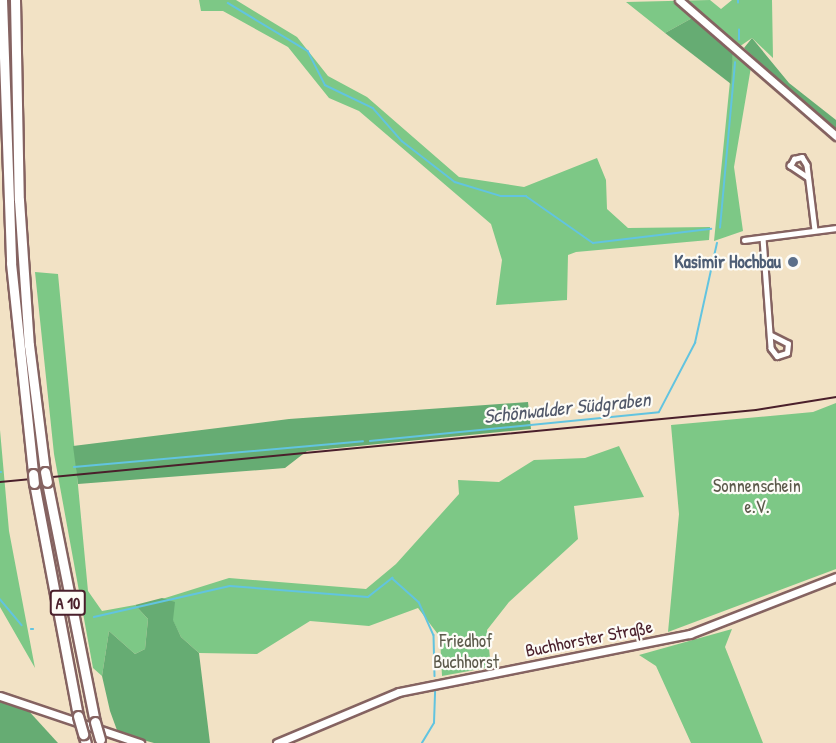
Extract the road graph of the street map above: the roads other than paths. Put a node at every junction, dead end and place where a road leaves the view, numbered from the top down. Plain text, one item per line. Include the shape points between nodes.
1 (3, 0) edge
2 (15, 0) edge
3 (679, 0) edge
4 (836, 136) edge
5 (808, 178) junction
6 (836, 228) edge
7 (815, 230) junction
8 (763, 238) junction
9 (744, 240) dead end
10 (772, 336) junction
11 (836, 577) edge
12 (0, 696) edge
13 (84, 739) edge
14 (100, 741) edge
15 (140, 743) edge
16 (277, 743) edge

1 - 13 highway, A 10, bridge via 11,263 34,479
2 - 14 highway, A 10, bridge via 21,233 46,477
3 - 4 main road
5 - 5 street via 802,158 794,159 789,166
5 - 7 street
6 - 7 street
7 - 8 street
8 - 9 street
8 - 10 street
10 - 10 street via 773,353 782,356 788,344
11 - 16 main road, Buchhorster Straße via 690,634 399,692
12 - 15 main road

